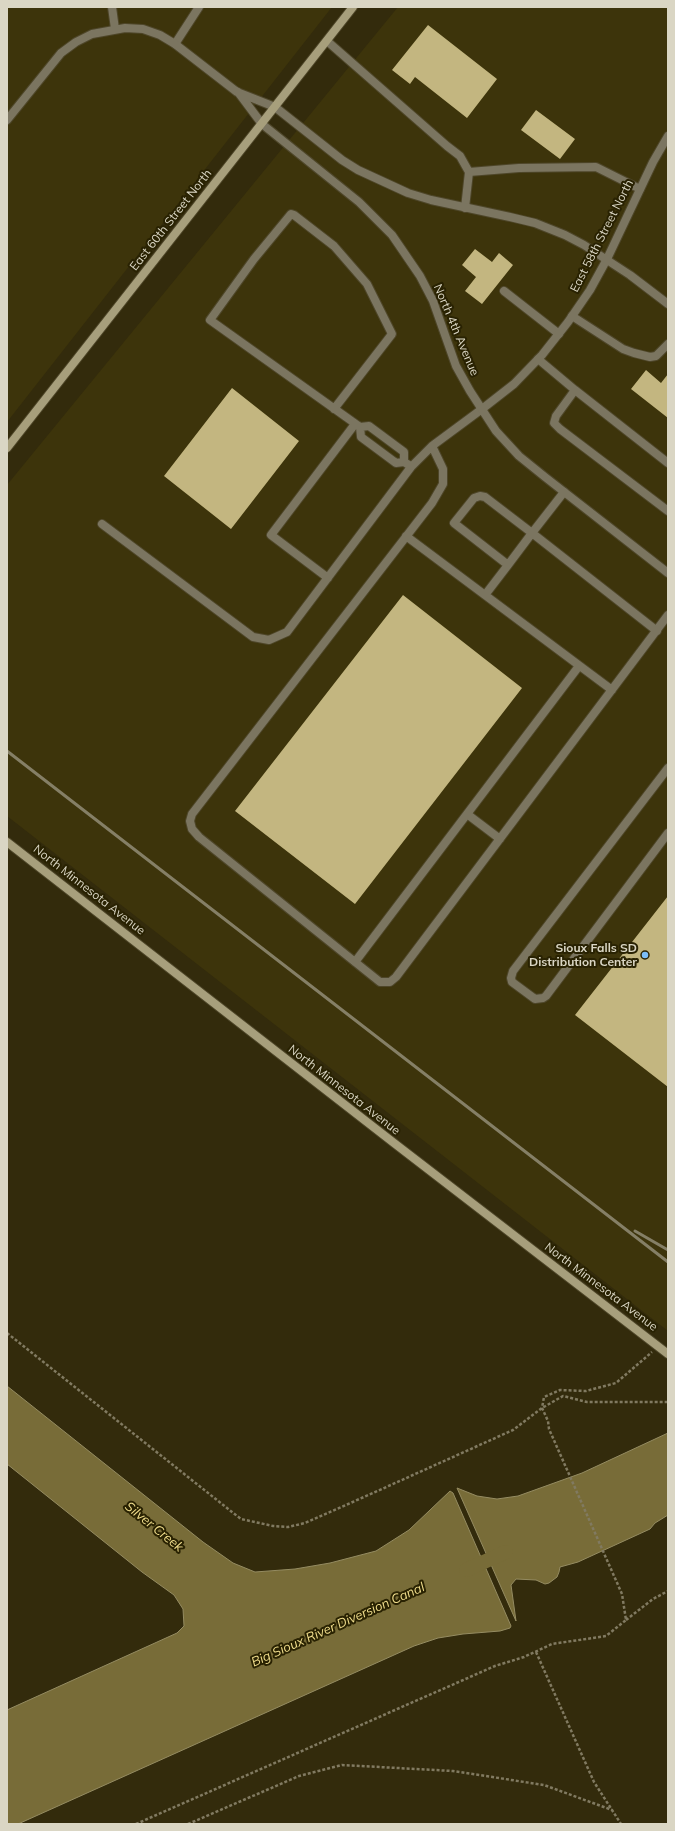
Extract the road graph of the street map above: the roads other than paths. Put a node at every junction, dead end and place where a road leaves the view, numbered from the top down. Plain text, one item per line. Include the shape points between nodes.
1 (112, 7) edge
2 (199, 7) edge
3 (353, 7) edge
4 (115, 29) junction
5 (327, 41) junction
6 (175, 44) junction
7 (237, 92) junction
8 (275, 107) junction
9 (7, 120) edge
10 (262, 124) junction
11 (668, 136) edge
12 (469, 172) junction
13 (640, 189) junction
14 (465, 208) junction
15 (606, 259) junction
16 (504, 291) dead end
17 (668, 304) edge
18 (572, 316) junction
19 (559, 334) junction
20 (668, 344) edge
21 (538, 360) junction
22 (575, 390) junction
23 (334, 409) junction
24 (482, 409) junction
25 (357, 426) junction
26 (432, 446) junction
27 (7, 448) edge
28 (668, 463) edge
29 (408, 465) junction
30 (564, 492) junction
31 (668, 511) edge
32 (102, 524) dead end
33 (532, 533) junction
34 (406, 536) junction
35 (508, 565) junction
36 (668, 573) edge
37 (328, 578) junction
38 (485, 595) junction
39 (668, 615) edge
40 (657, 631) junction
41 (580, 666) junction
42 (612, 690) junction
43 (668, 768) edge
44 (467, 814) junction
45 (668, 833) edge
46 (500, 839) junction
47 (7, 842) edge
48 (355, 962) junction
49 (668, 1354) edge

1 - 4 street
2 - 6 street
3 - 5 main road, East 60th Street North
4 - 6 street via 143,29
4 - 9 street via 92,34 62,53
5 - 8 main road, East 60th Street North
5 - 12 street via 460,156
6 - 7 street
7 - 8 street
7 - 10 street, North 4th Avenue
8 - 10 main road, East 60th Street North
8 - 14 street via 358,170 408,193
10 - 24 street, North 4th Avenue via 359,202 396,240 433,301 456,366
10 - 27 main road, East 60th Street North
11 - 13 street, East 58th Street North
12 - 13 street via 519,168 596,167
12 - 14 street
13 - 15 street, East 58th Street North
14 - 15 street via 535,223 564,235
15 - 17 street
15 - 18 street, East 58th Street North via 590,290
16 - 19 street
18 - 19 street, East 58th Street North
18 - 20 street via 623,349 634,353 656,356
19 - 21 street, East 58th Street North
21 - 22 street
21 - 24 street, East 58th Street North via 514,384
22 - 28 street
22 - 31 street via 554,422
23 - 23 street via 210,320 291,214 334,246 367,284 392,334
23 - 25 street
24 - 26 street, East 58th Street North
24 - 30 street, North 4th Avenue via 496,431 519,456
25 - 29 street via 361,437 396,463
25 - 29 street via 369,426 404,452
25 - 37 street via 271,535
26 - 29 street, East 58th Street North
26 - 34 street via 443,469 443,484 432,503
29 - 37 street, East 58th Street North
30 - 33 street
30 - 36 street, North 4th Avenue
32 - 37 street, East 58th Street North via 253,637 269,640 287,632
33 - 35 street
33 - 35 street via 485,497 480,496 474,498 454,523
33 - 40 street
34 - 38 street
34 - 48 street via 192,814 190,821 192,829 199,837
35 - 38 street
38 - 41 street
39 - 40 street
40 - 42 street
41 - 42 street
41 - 44 street
42 - 46 street
43 - 45 street via 513,971 512,982 535,999 546,996
44 - 46 street
44 - 48 street
46 - 48 street via 390,982 380,982
47 - 49 main road, North Minnesota Avenue via 387,1139

